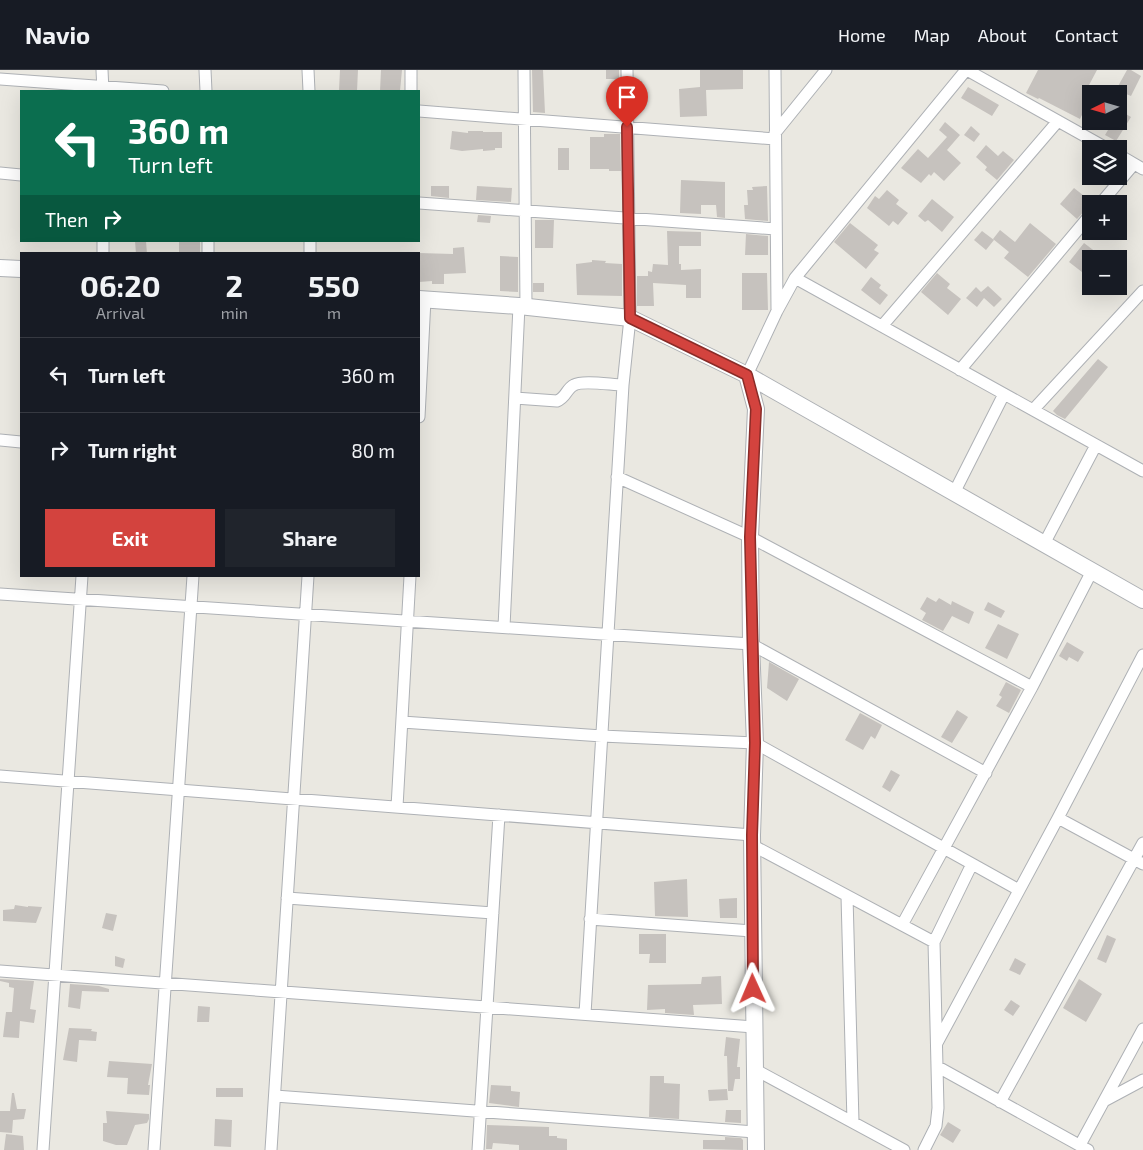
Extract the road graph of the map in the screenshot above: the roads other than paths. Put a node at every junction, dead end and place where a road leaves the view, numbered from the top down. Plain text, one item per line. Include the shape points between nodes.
1 (102, 70) edge
2 (205, 70) edge
3 (308, 70) edge
4 (411, 70) edge
5 (524, 70) edge
6 (627, 70) edge
7 (775, 70) edge
8 (826, 70) edge
9 (966, 70) edge
10 (0, 79) edge
11 (102, 89) edge
12 (132, 90) edge
13 (206, 90) edge
14 (308, 90) edge
15 (411, 90) edge
16 (420, 111) edge
17 (524, 119) junction
18 (1058, 121) junction
19 (627, 127) junction
20 (775, 136) junction
21 (1092, 140) edge
22 (1127, 159) edge
23 (1139, 166) edge
24 (0, 173) edge
25 (20, 175) edge
26 (1109, 195) edge
27 (420, 204) edge
28 (525, 211) junction
29 (629, 218) junction
30 (1082, 225) edge
31 (776, 229) junction
32 (0, 268) edge
33 (20, 269) edge
34 (795, 278) junction
35 (1143, 291) edge
36 (422, 299) edge
37 (523, 307) junction
38 (777, 311) junction
39 (630, 318) junction
40 (882, 326) junction
41 (960, 370) junction
42 (747, 375) junction
43 (420, 378) edge
44 (623, 385) junction
45 (1004, 394) junction
46 (515, 398) junction
47 (1033, 410) junction
48 (0, 440) edge
49 (20, 442) edge
50 (1096, 445) junction
51 (1143, 471) edge
52 (617, 477) junction
53 (954, 493) junction
54 (750, 537) junction
55 (1044, 544) junction
56 (1092, 571) junction
57 (82, 577) edge
58 (193, 577) edge
59 (308, 577) edge
60 (410, 577) edge
61 (0, 594) edge
62 (81, 599) junction
63 (1143, 600) edge
64 (191, 606) junction
65 (306, 614) junction
66 (408, 621) junction
67 (504, 627) junction
68 (608, 634) junction
69 (751, 644) junction
70 (1143, 655) edge
71 (1032, 687) junction
72 (402, 722) junction
73 (602, 736) junction
74 (755, 743) junction
75 (986, 773) junction
76 (0, 776) edge
77 (68, 781) junction
78 (179, 790) junction
79 (294, 799) junction
80 (397, 807) junction
81 (500, 815) junction
82 (1058, 818) junction
83 (596, 823) junction
84 (752, 840) junction
85 (1143, 843) edge
86 (944, 848) junction
87 (1139, 861) edge
88 (972, 864) junction
89 (1019, 890) junction
90 (847, 896) junction
91 (287, 898) junction
92 (493, 913) junction
93 (590, 919) junction
94 (902, 925) junction
95 (752, 931) junction
96 (934, 942) junction
97 (0, 970) edge
98 (55, 974) junction
99 (166, 983) junction
100 (282, 991) junction
101 (487, 1007) junction
102 (585, 1014) junction
103 (754, 1027) junction
104 (1143, 1029) edge
105 (937, 1043) junction
106 (938, 1068) junction
107 (754, 1069) junction
108 (1143, 1080) edge
109 (275, 1096) junction
110 (1104, 1101) junction
111 (1000, 1102) junction
112 (480, 1112) junction
113 (853, 1122) junction
114 (755, 1132) junction
115 (1084, 1148) edge
116 (43, 1150) edge
117 (154, 1150) edge
118 (271, 1150) edge
119 (478, 1150) edge
120 (756, 1150) edge
121 (904, 1150) edge
122 (924, 1150) edge

1 - 11 street
2 - 13 street
3 - 14 street
4 - 15 street
5 - 17 street
6 - 19 street
7 - 20 street
8 - 20 street
9 - 18 street
9 - 34 street
10 - 11 street
11 - 12 street
16 - 17 street
17 - 19 street
17 - 28 street
18 - 21 street
18 - 40 street
19 - 20 street
19 - 29 street
20 - 31 street
22 - 23 street
23 - 26 street
24 - 25 street
27 - 28 street
28 - 29 street
28 - 37 street
29 - 31 street
29 - 39 street
30 - 41 street
31 - 38 street
32 - 33 main road
34 - 38 street
34 - 40 street
35 - 47 street
36 - 37 main road
36 - 43 street
37 - 39 main road
37 - 46 street
38 - 42 street
39 - 42 main road
39 - 44 street
40 - 41 street
41 - 45 street
42 - 53 main road
42 - 54 main road via 756,409
44 - 46 street via 578,383 557,401
44 - 52 street
45 - 47 street
45 - 53 street
46 - 67 street
47 - 50 street
48 - 49 street
50 - 51 street
50 - 55 street
52 - 54 street
52 - 68 street
53 - 55 main road
54 - 69 main road
54 - 71 street
55 - 56 main road
56 - 63 main road
56 - 71 street
57 - 62 street
58 - 64 street
59 - 65 street
60 - 66 street
61 - 62 street
62 - 64 street
62 - 77 street
64 - 65 street
64 - 78 street
65 - 66 street
65 - 79 street
66 - 67 street
66 - 72 street
67 - 68 street
68 - 69 street
68 - 73 street
69 - 74 main road
69 - 75 street
70 - 82 street
71 - 75 street
72 - 73 street
72 - 80 street
73 - 74 street
73 - 83 street
74 - 84 main road
74 - 86 street
75 - 86 street
76 - 77 street
77 - 78 street
77 - 98 street
78 - 79 street
78 - 99 street
79 - 80 street
79 - 91 street
80 - 81 street
81 - 83 street
81 - 92 street
82 - 87 street
82 - 89 street
83 - 84 street
83 - 93 street
84 - 90 street
84 - 95 main road
85 - 87 street
86 - 88 street
86 - 94 street
87 - 111 street
88 - 89 street
88 - 96 street
89 - 105 street
90 - 94 street
90 - 113 street
91 - 92 street
91 - 100 street
92 - 101 street
93 - 95 street
93 - 102 street
94 - 96 street
95 - 103 main road
96 - 105 street
97 - 98 street
98 - 99 street
98 - 116 street
99 - 100 street
99 - 117 street
100 - 101 street
100 - 109 street
101 - 102 street
101 - 112 street
102 - 103 street
103 - 107 main road
104 - 110 street
105 - 106 street
106 - 111 street
106 - 122 street via 938,1118
107 - 113 street
107 - 114 main road
108 - 110 street
109 - 112 street
109 - 118 street
110 - 115 street
111 - 115 street
112 - 114 street
112 - 119 street
113 - 121 street
114 - 120 main road

